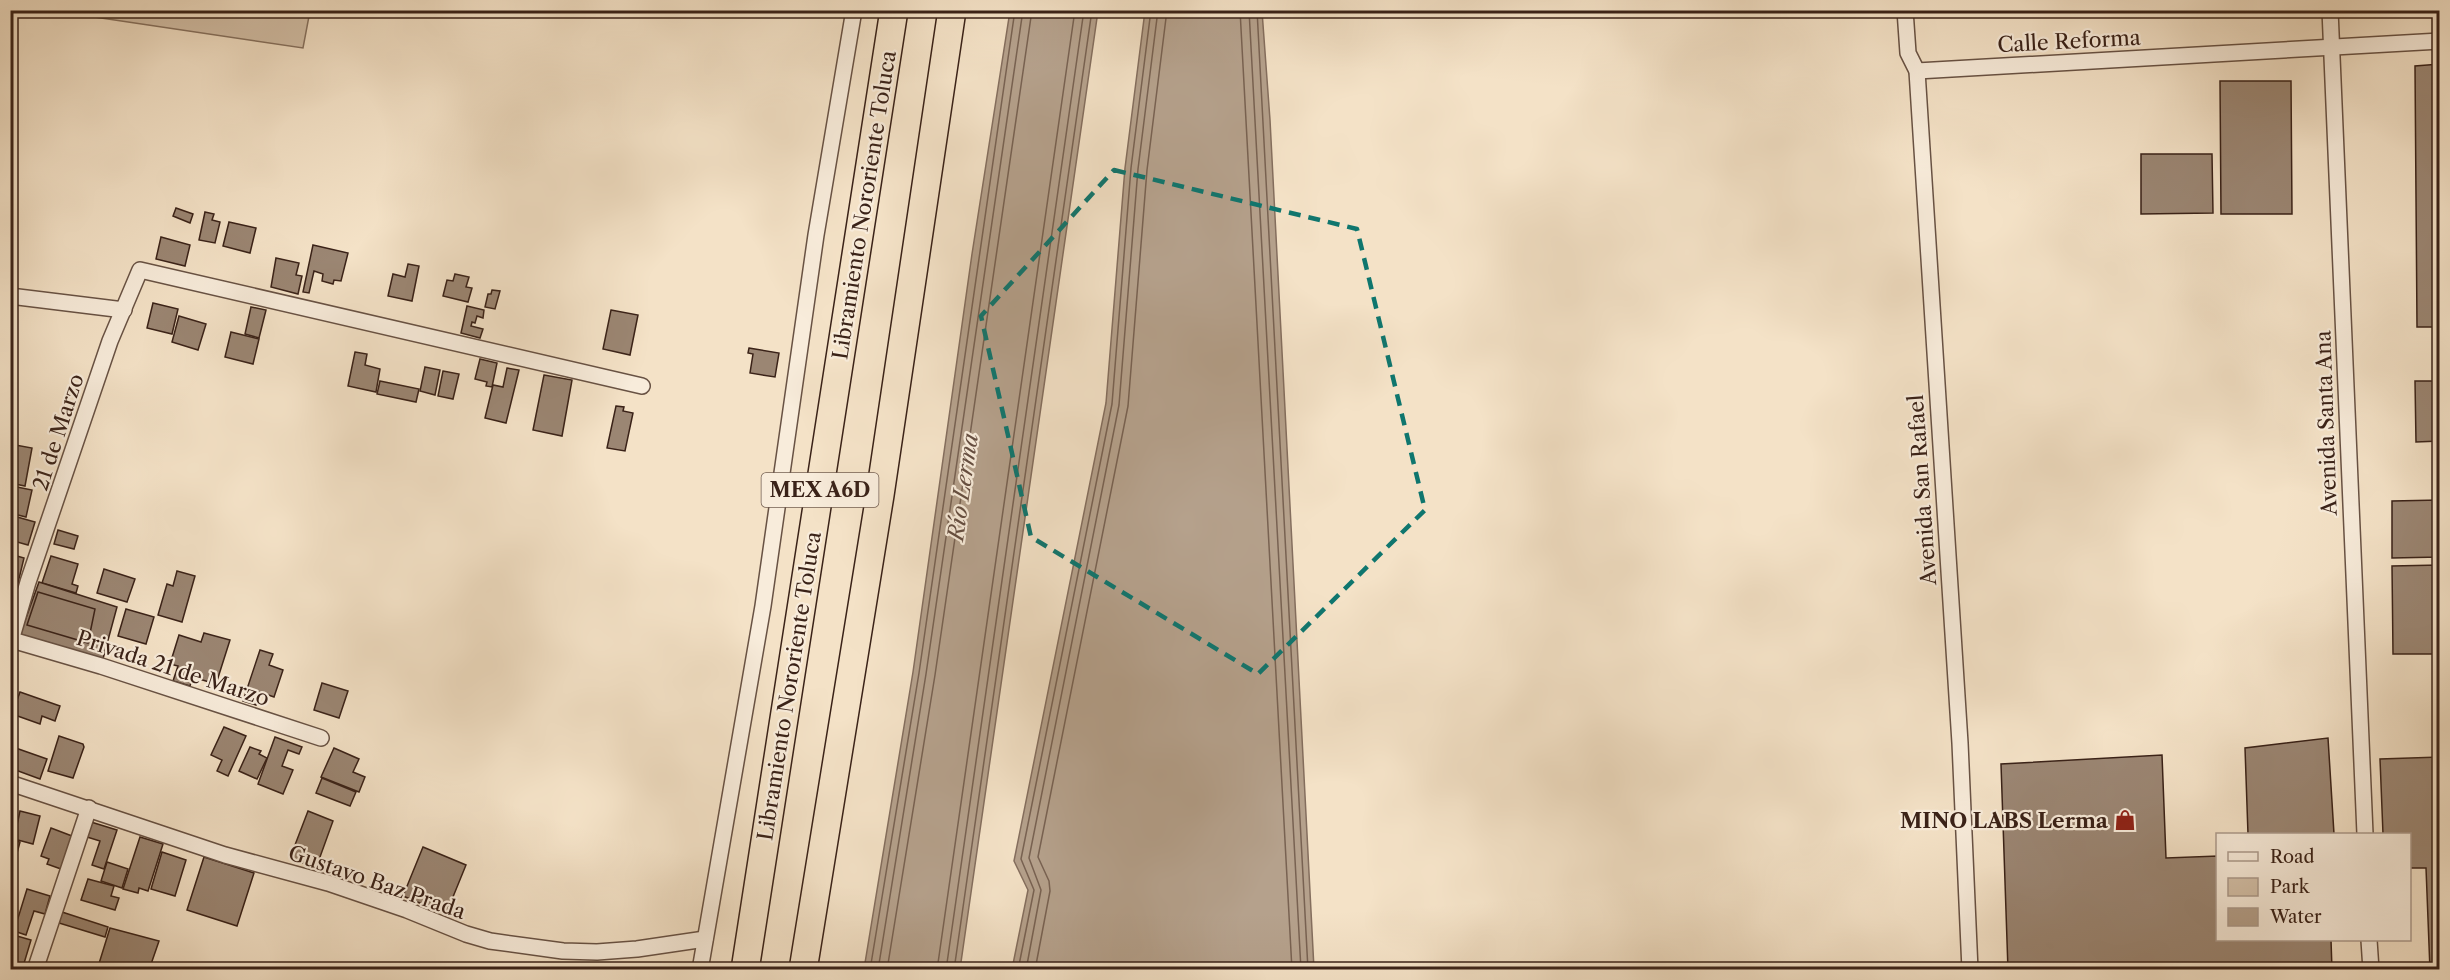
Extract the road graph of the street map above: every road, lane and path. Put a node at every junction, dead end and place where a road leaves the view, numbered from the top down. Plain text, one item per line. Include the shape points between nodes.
1 (854, 10) edge
2 (894, 10) edge
3 (952, 10) edge
4 (1905, 10) edge
5 (2330, 10) edge
6 (2439, 42) edge
7 (2331, 47) junction
8 (1917, 71) junction
9 (10, 296) edge
10 (124, 310) junction
11 (642, 386) dead end
12 (11, 642) edge
13 (321, 738) dead end
14 (10, 783) edge
15 (89, 808) junction
16 (2365, 833) edge
17 (705, 939) junction
18 (2369, 941) edge
19 (35, 969) edge
20 (700, 969) edge
21 (745, 969) edge
22 (803, 969) edge
23 (1970, 969) edge
24 (2371, 969) edge

1 - 17 street via 816,235 763,606
2 - 21 highway, Libramiento Nororiente Toluca / MEX A6D
3 - 22 highway, MEX A6D via 878,507
4 - 8 street, Avenida San Rafael via 1908,52
5 - 7 street, Avenida Santa Ana
6 - 7 street, Calle Reforma
7 - 8 street, Calle Reforma
7 - 16 street, Avenida Santa Ana
8 - 23 street, Avenida San Rafael
9 - 10 street
10 - 11 street, 21 de Marzo via 140,270
10 - 12 street, 21 de Marzo via 110,341
12 - 13 street, Privada 21 de Marzo via 101,666
14 - 15 street, Gustavo Baz Prada
15 - 17 street, Gustavo Baz Prada via 225,855 358,893 490,941 597,952
15 - 19 street
17 - 20 street
18 - 24 street

